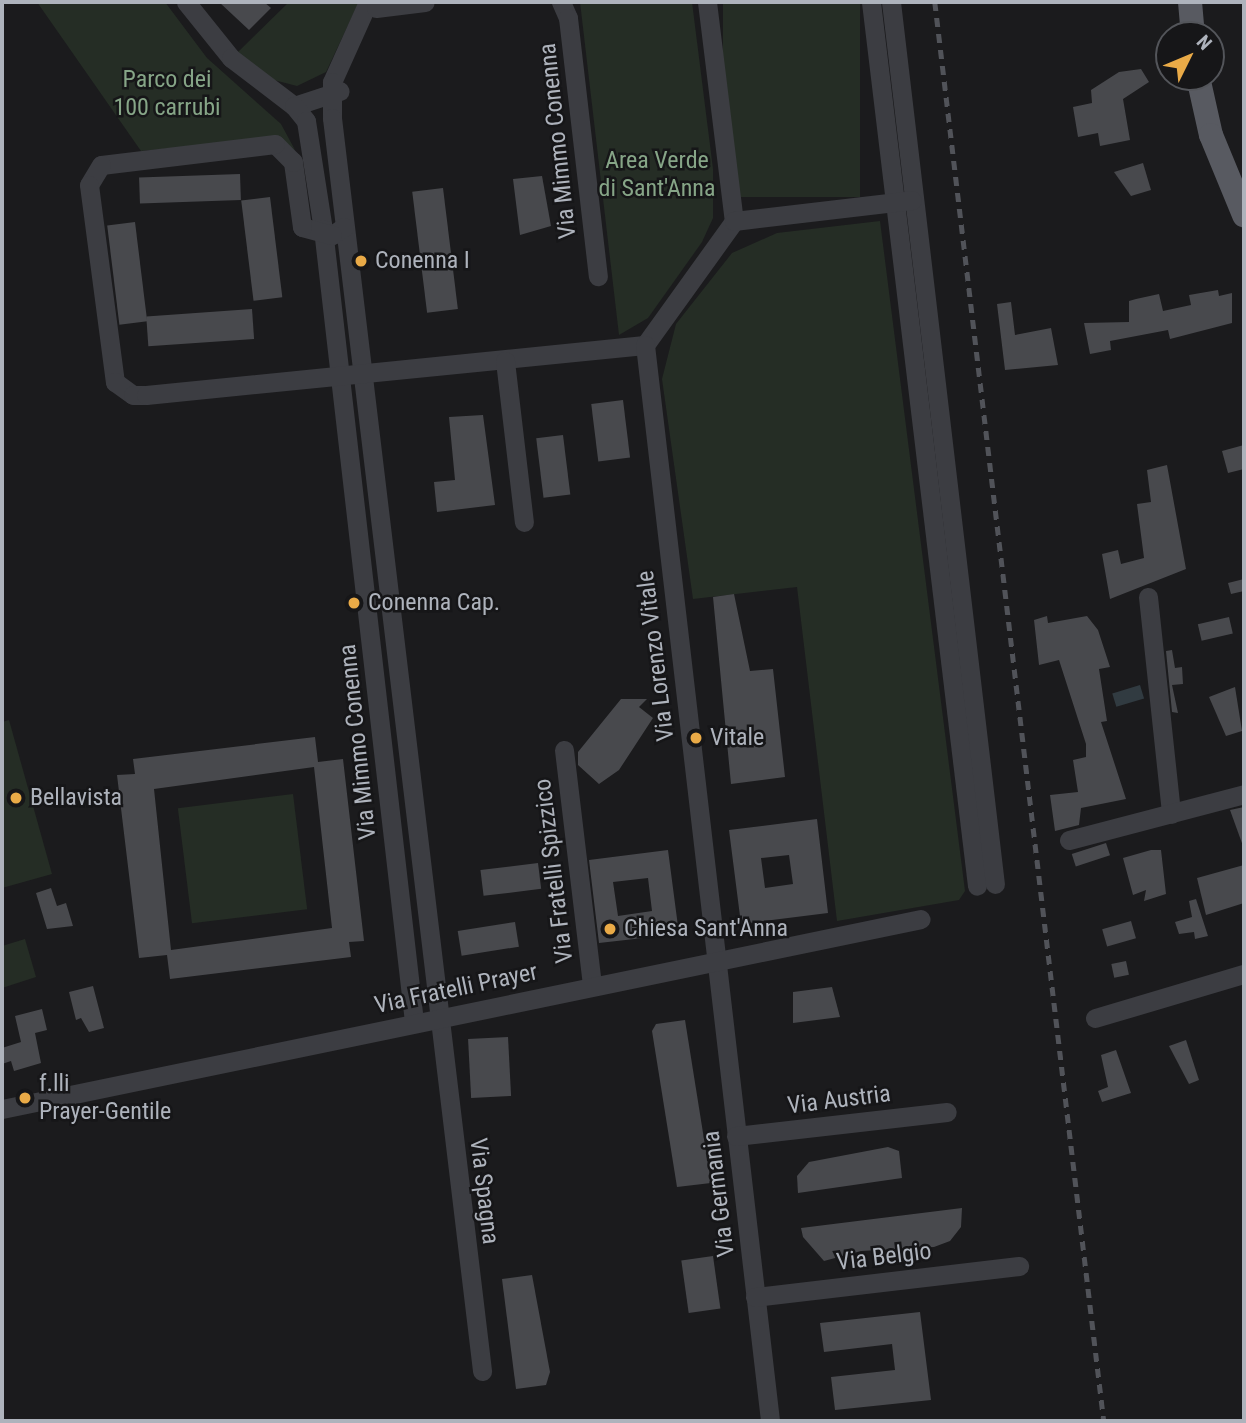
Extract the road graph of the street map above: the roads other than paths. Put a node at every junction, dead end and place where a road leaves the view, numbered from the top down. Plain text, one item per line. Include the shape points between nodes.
1 (186, 2) edge
2 (425, 2) edge
3 (561, 2) edge
4 (707, 2) edge
5 (871, 2) edge
6 (891, 2) edge
7 (1190, 2) edge
8 (374, 4) edge
9 (1192, 21) edge
10 (1201, 91) edge
11 (332, 98) junction
12 (294, 106) junction
13 (903, 201) junction
14 (1244, 215) edge
15 (734, 221) junction
16 (344, 227) junction
17 (323, 229) junction
18 (350, 265) junction
19 (327, 273) junction
20 (598, 276) dead end
21 (645, 345) junction
22 (505, 361) junction
23 (340, 372) junction
24 (361, 376) junction
25 (524, 522) dead end
26 (1148, 597) dead end
27 (398, 682) junction
28 (376, 686) junction
29 (401, 710) junction
30 (379, 712) junction
31 (564, 750) dead end
32 (1244, 794) edge
33 (1171, 814) junction
34 (1069, 840) dead end
35 (986, 885) dead end
36 (921, 919) dead end
37 (716, 961) junction
38 (1244, 974) edge
39 (592, 986) junction
40 (437, 1017) junction
41 (1095, 1018) dead end
42 (414, 1022) junction
43 (2, 1109) edge
44 (947, 1112) dead end
45 (736, 1136) junction
46 (1019, 1266) dead end
47 (755, 1297) junction
48 (482, 1371) dead end
49 (770, 1421) edge

1 - 12 street, Via Mimmo Conenna via 231,58
2 - 8 street
3 - 20 street, Via Mimmo Conenna via 568,18
4 - 15 street
5 - 13 street
6 - 13 street
7 - 9 main road
8 - 11 street
10 - 14 main road via 1211,135
11 - 12 street
11 - 16 street, Via Mimmo Conenna
12 - 17 street, Via Mimmo Conenna via 306,121
13 - 15 street
13 - 35 street
15 - 21 street
16 - 17 street via 332,235
16 - 18 street, Via Mimmo Conenna
17 - 19 street, Via Mimmo Conenna
17 - 23 street via 302,227 293,162 275,144 112,161 101,166 89,186 111,372 122,391 146,395
18 - 19 street via 337,263
18 - 24 street, Via Mimmo Conenna
19 - 23 street, Via Mimmo Conenna
21 - 22 street
21 - 37 street, Via Lorenzo Vitale
22 - 24 street
22 - 25 street
23 - 24 street
23 - 28 street, Via Mimmo Conenna
24 - 27 street, Via Mimmo Conenna
26 - 33 street
27 - 28 street
27 - 29 street, Via Mimmo Conenna
28 - 30 street, Via Mimmo Conenna
29 - 30 street
29 - 40 street, Via Mimmo Conenna
30 - 42 street, Via Mimmo Conenna
31 - 39 street, Via Fratelli Spizzico
32 - 33 street
33 - 34 street
36 - 37 street, Via Fratelli Prayer
37 - 39 street, Via Fratelli Prayer
37 - 45 street, Via Germania
38 - 41 street
39 - 40 street, Via Fratelli Prayer
40 - 42 street, Via Fratelli Prayer
40 - 48 street, Via Spagna
42 - 43 street, Via Fratelli Prayer
44 - 45 street, Via Austria
45 - 47 street, Via Germania
46 - 47 street, Via Belgio
47 - 49 street, Via Germania

